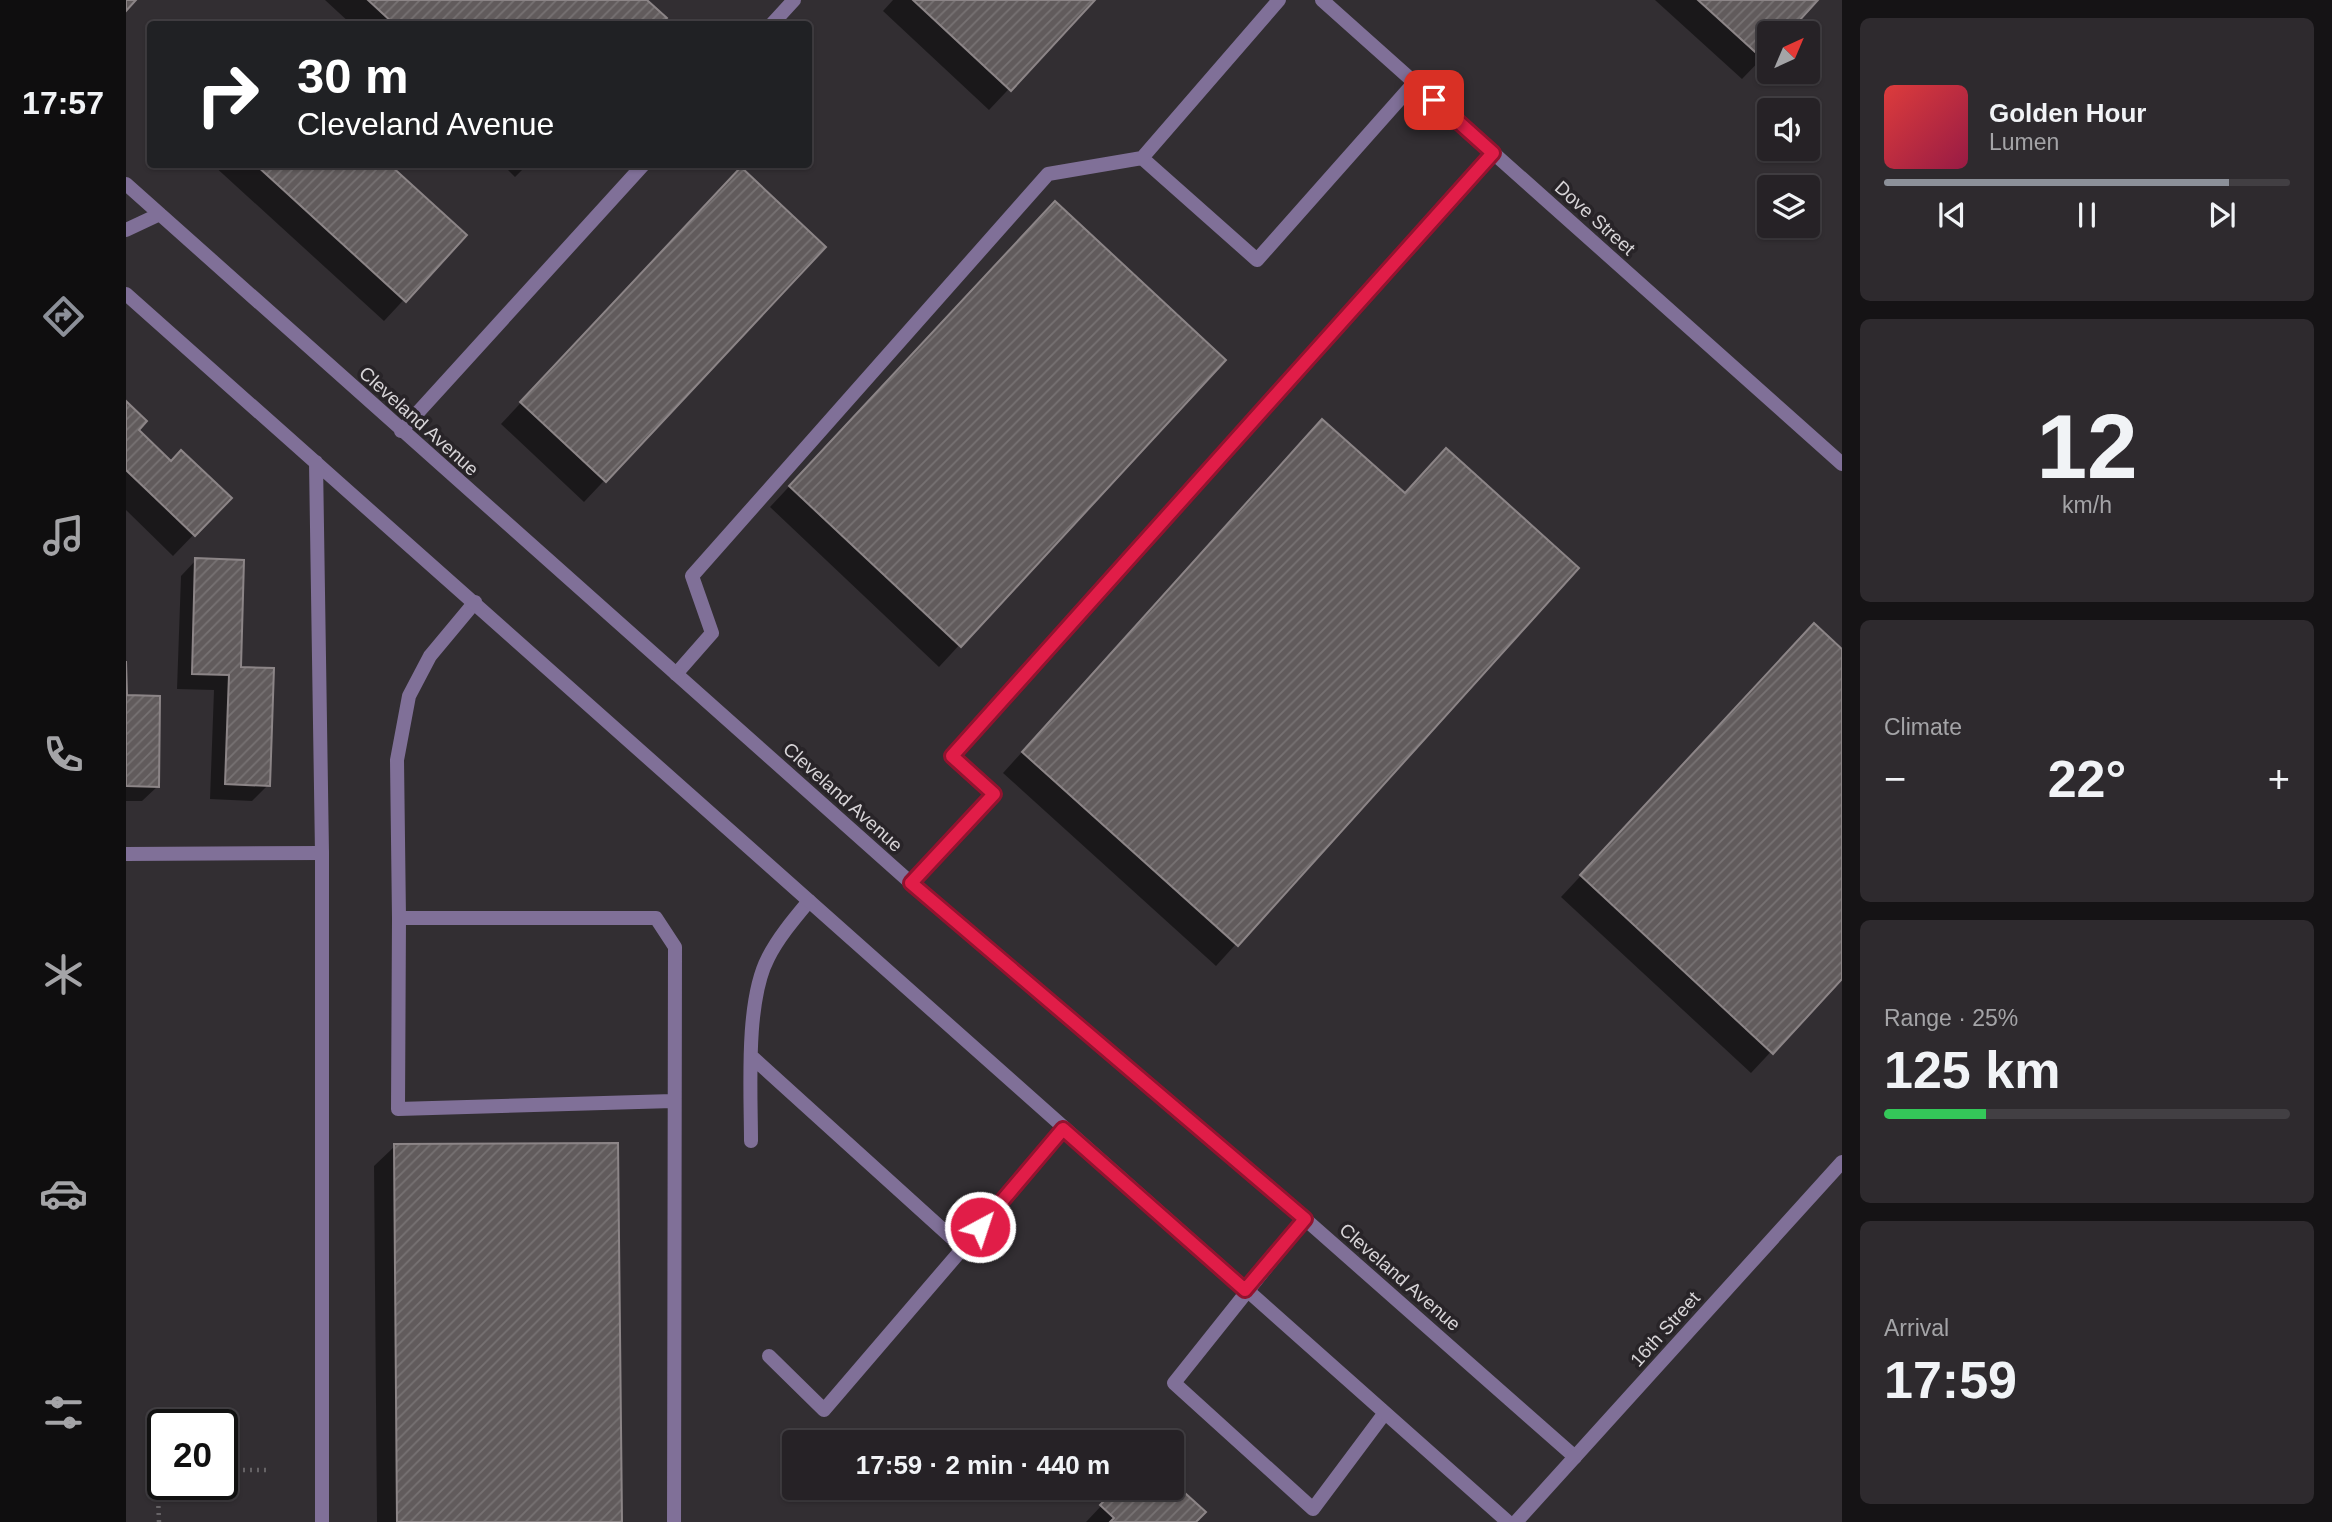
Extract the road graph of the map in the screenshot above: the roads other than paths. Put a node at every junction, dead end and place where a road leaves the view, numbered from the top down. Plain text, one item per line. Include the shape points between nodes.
1 (794, 0) edge
2 (1279, 0) edge
3 (1322, 0) edge
4 (775, 21) edge
5 (1414, 83) junction
6 (1493, 153) junction
7 (1142, 158) junction
8 (640, 168) edge
9 (126, 184) edge
10 (160, 214) junction
11 (126, 230) edge
12 (126, 294) edge
13 (401, 431) junction
14 (316, 462) junction
15 (1842, 464) edge
16 (475, 602) junction
17 (676, 674) junction
18 (322, 853) junction
19 (126, 854) edge
20 (911, 883) junction
21 (808, 901) junction
22 (399, 918) junction
23 (751, 1056) junction
24 (673, 1101) junction
25 (1063, 1129) junction
26 (751, 1141) dead end
27 (1842, 1162) edge
28 (1305, 1219) junction
29 (963, 1248) junction
30 (1245, 1290) junction
31 (769, 1356) dead end
32 (1384, 1414) junction
33 (1575, 1457) junction
34 (322, 1522) edge
35 (674, 1522) edge
36 (1508, 1522) edge
37 (1516, 1522) edge

1 - 4 street
2 - 7 street
3 - 5 street, Dove Street
5 - 6 street, Dove Street
5 - 7 street via 1257,260
6 - 15 street, Dove Street
6 - 20 street via 952,756 994,794
7 - 17 street via 1048,174 692,576 712,633
8 - 13 street
9 - 10 street, Cleveland Avenue
10 - 11 street
10 - 13 street, Cleveland Avenue
12 - 14 street
13 - 17 street, Cleveland Avenue
14 - 16 street
14 - 18 street
16 - 21 street
16 - 22 street via 430,656 409,696 397,760
17 - 20 street, Cleveland Avenue
18 - 19 street
18 - 34 street
20 - 28 street, Cleveland Avenue
21 - 23 street via 767,959 758,988
21 - 25 street
22 - 24 street via 656,918 674,947
22 - 24 street via 398,1109
23 - 26 street
23 - 29 street
24 - 35 street
25 - 29 street
25 - 30 street
27 - 33 street, 16th Street
28 - 30 street
28 - 33 street, Cleveland Avenue
29 - 31 street via 824,1410
30 - 32 street
30 - 32 street via 1174,1383 1313,1509
32 - 36 street
33 - 37 street, 16th Street

